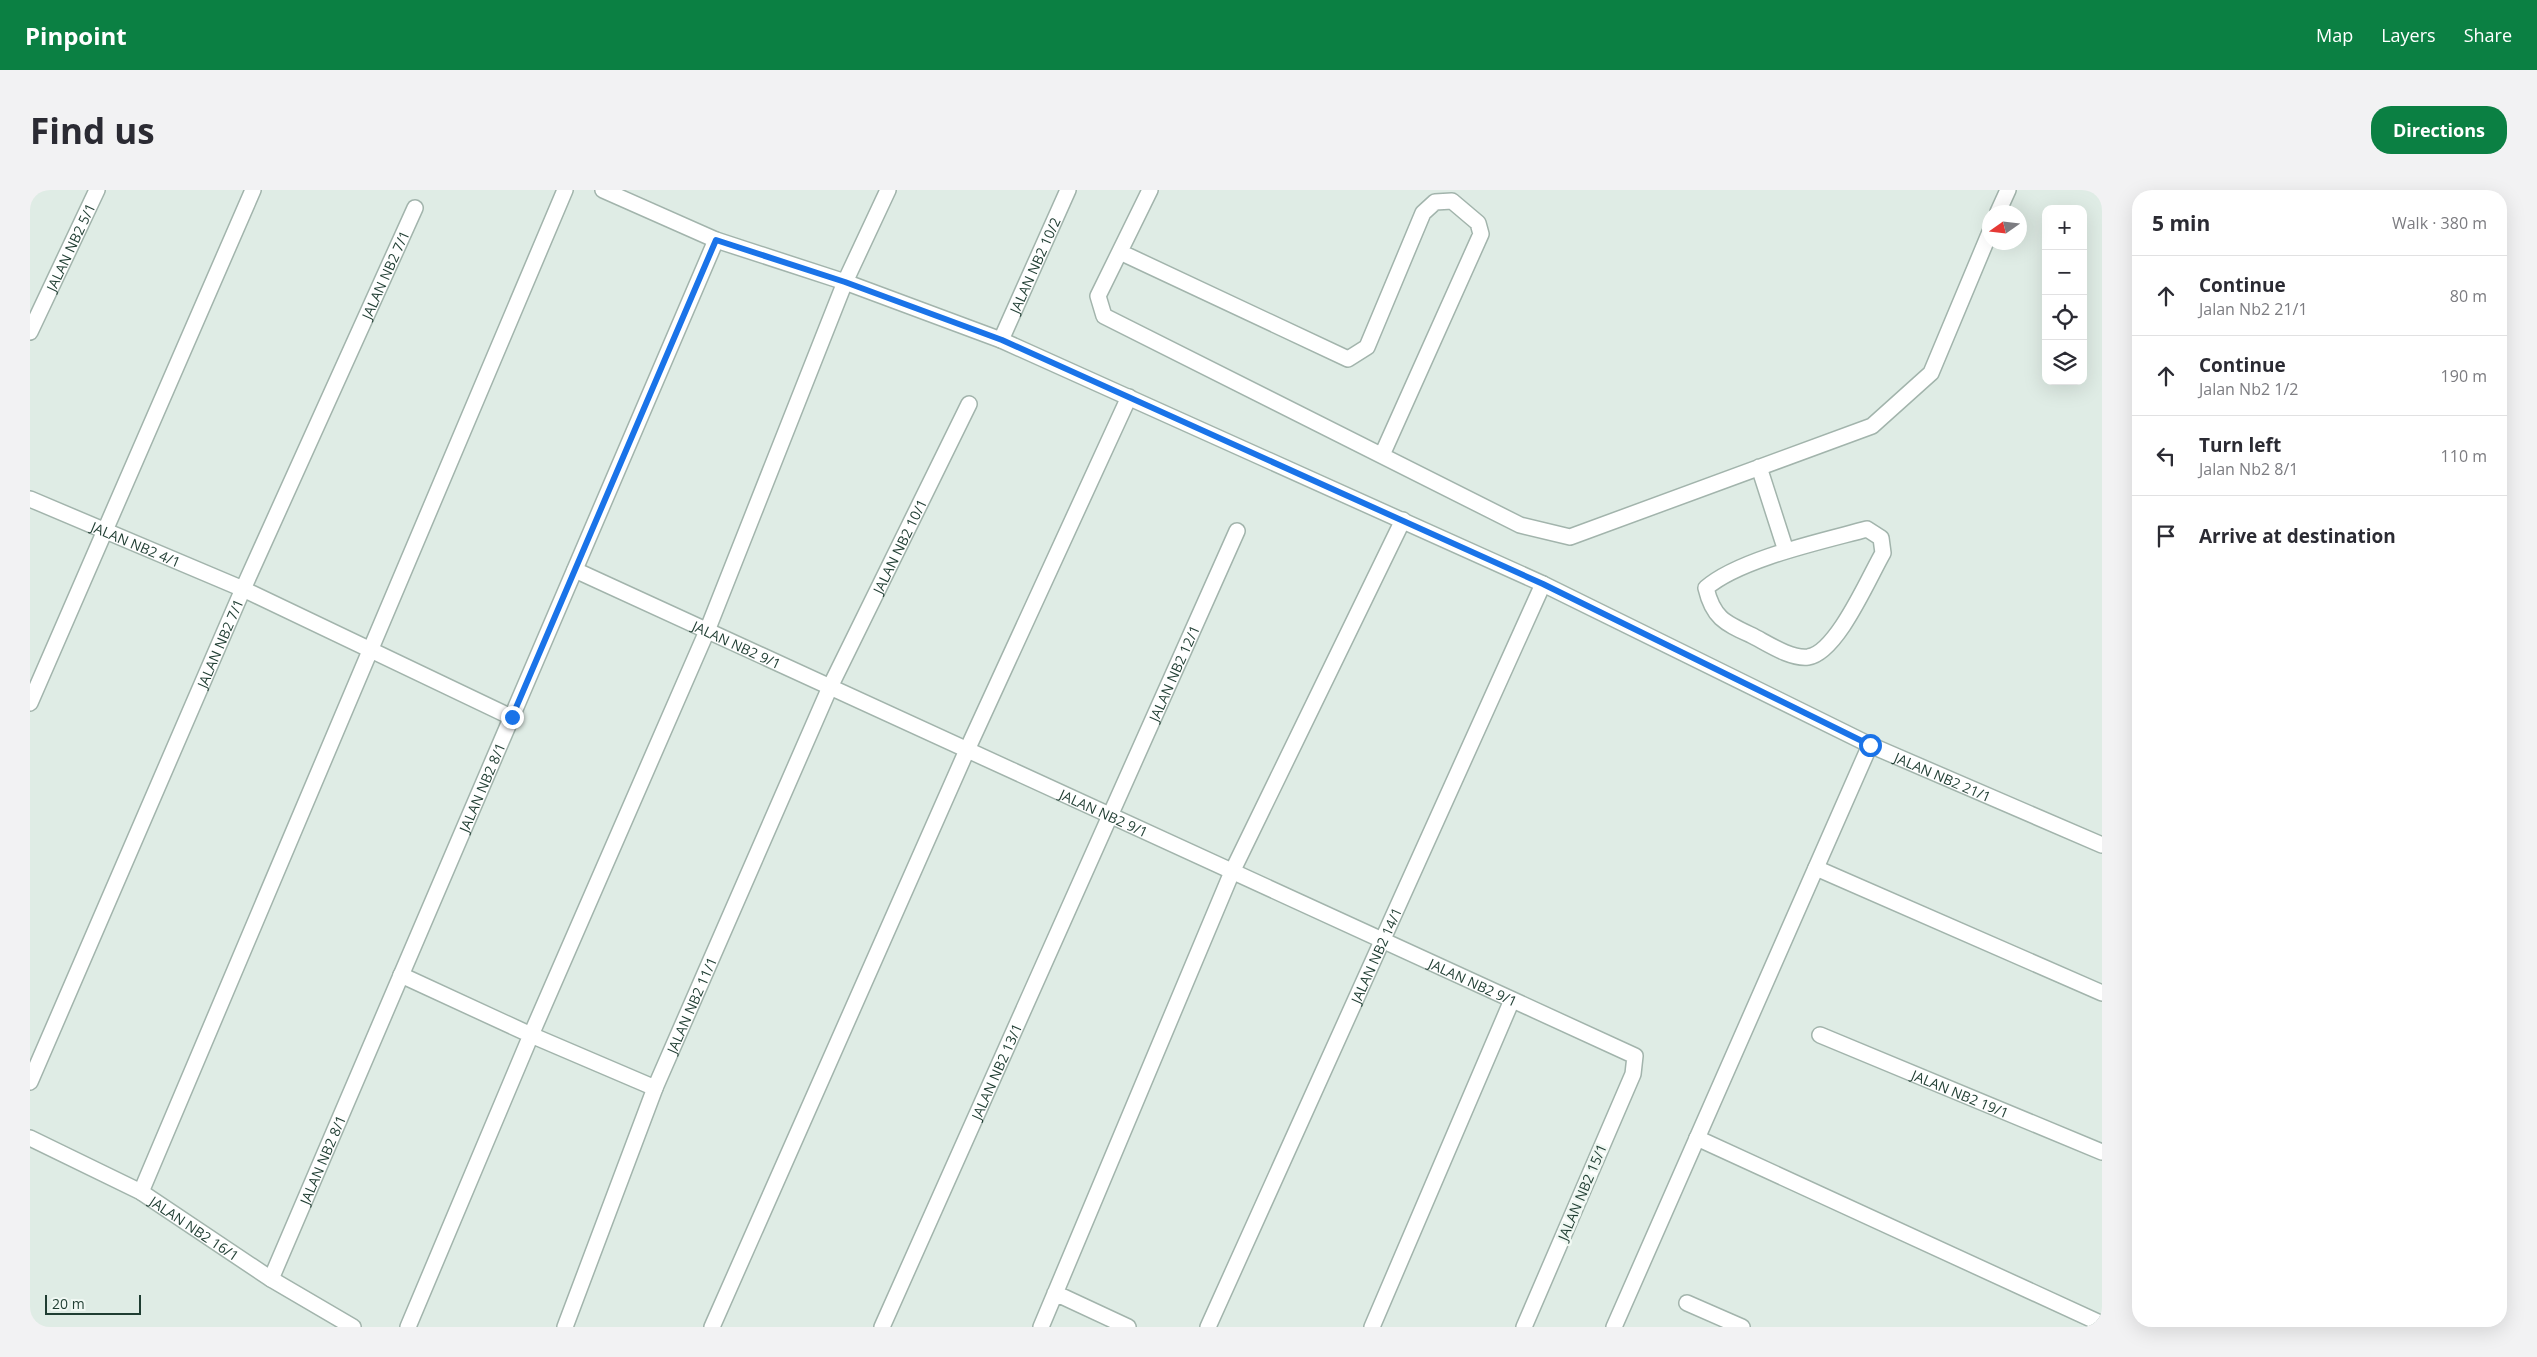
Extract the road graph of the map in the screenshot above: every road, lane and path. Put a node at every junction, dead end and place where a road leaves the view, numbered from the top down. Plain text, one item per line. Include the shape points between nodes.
1 (97, 190) edge
2 (254, 190) edge
3 (565, 190) edge
4 (603, 190) edge
5 (888, 190) edge
6 (1068, 190) edge
7 (1150, 190) edge
8 (2008, 190) edge
9 (2001, 205) edge
10 (414, 208) dead end
11 (716, 240) junction
12 (1982, 250) edge
13 (1120, 252) junction
14 (845, 282) junction
15 (30, 332) edge
16 (1002, 340) junction
17 (1129, 397) junction
18 (969, 404) dead end
19 (1382, 455) junction
20 (1759, 467) junction
21 (30, 499) edge
22 (1402, 520) junction
23 (105, 531) junction
24 (1237, 531) dead end
25 (1786, 551) junction
26 (575, 570) junction
27 (1543, 584) junction
28 (242, 589) junction
29 (707, 631) junction
30 (371, 649) junction
31 (830, 687) junction
32 (30, 703) edge
33 (512, 717) junction
34 (1870, 745) junction
35 (967, 750) junction
36 (1111, 816) junction
37 (2102, 845) edge
38 (1816, 868) junction
39 (1232, 872) junction
40 (1383, 941) junction
41 (401, 975) junction
42 (2102, 993) edge
43 (1512, 1000) junction
44 (531, 1035) junction
45 (1820, 1035) dead end
46 (1635, 1056) joint
47 (30, 1082) edge
48 (655, 1088) junction
49 (30, 1138) edge
50 (1697, 1138) junction
51 (2102, 1152) edge
52 (141, 1192) junction
53 (271, 1280) junction
54 (1055, 1293) junction
55 (1687, 1303) dead end
56 (2102, 1324) edge
57 (353, 1327) edge
58 (408, 1327) edge
59 (565, 1327) edge
60 (712, 1327) edge
61 (882, 1327) edge
62 (1041, 1327) edge
63 (1128, 1327) edge
64 (1208, 1327) edge
65 (1372, 1327) edge
66 (1524, 1327) edge
67 (1614, 1327) edge
68 (1742, 1327) edge

1 - 15 street, JALAN NB2 5/1
2 - 23 street
3 - 30 street
4 - 11 street, JALAN NB2 21/1
5 - 14 street
6 - 16 street, JALAN NB2 10/2
7 - 13 street
8 - 9 street
10 - 28 street, JALAN NB2 7/1
11 - 14 street, JALAN NB2 21/1
11 - 26 street, JALAN NB2 8/1
12 - 20 street via 1930,373 1872,426
13 - 19 street via 1098,296 1104,316
13 - 19 street via 1348,359 1367,347 1423,213 1435,202 1452,201 1478,223 1481,234
14 - 16 street, JALAN NB2 21/1
14 - 29 street
16 - 17 street, JALAN NB2 21/1
17 - 22 street, JALAN NB2 21/1
17 - 35 street
18 - 31 street, JALAN NB2 10/1
19 - 20 street via 1520,526 1570,537
20 - 25 street
21 - 23 street, JALAN NB2 4/1
22 - 27 street, JALAN NB2 21/1
22 - 39 street
23 - 28 street, JALAN NB2 4/1
23 - 32 street
24 - 36 street, JALAN NB2 12/1
25 - 25 street via 1718,578 1706,588 1710,604 1723,622 1792,654 1809,657 1826,648 1838,633 1883,553 1881,538 1866,529
26 - 29 street, JALAN NB2 9/1
26 - 33 street, JALAN NB2 8/1
27 - 34 street, JALAN NB2 21/1
27 - 40 street, JALAN NB2 14/1
28 - 30 street, JALAN NB2 4/1
28 - 47 street, JALAN NB2 7/1
29 - 31 street, JALAN NB2 9/1
29 - 44 street
30 - 33 street, JALAN NB2 4/1
30 - 52 street
31 - 35 street, JALAN NB2 9/1
31 - 48 street, JALAN NB2 11/1
33 - 41 street, JALAN NB2 8/1
34 - 37 street, JALAN NB2 21/1
34 - 38 street
35 - 36 street, JALAN NB2 9/1
35 - 60 street
36 - 39 street, JALAN NB2 9/1
36 - 61 street, JALAN NB2 13/1
38 - 42 street
38 - 50 street
39 - 40 street, JALAN NB2 9/1
39 - 54 street
40 - 43 street, JALAN NB2 9/1
40 - 64 street, JALAN NB2 14/1
41 - 44 street
41 - 53 street, JALAN NB2 8/1
43 - 46 street, JALAN NB2 9/1
43 - 65 street
44 - 48 street
44 - 58 street
45 - 51 street, JALAN NB2 19/1
46 - 66 street, JALAN NB2 15/1 via 1633,1074
48 - 59 street, JALAN NB2 11/1
49 - 52 street, JALAN NB2 16/1
50 - 56 street
50 - 67 street
52 - 53 street, JALAN NB2 16/1
53 - 57 street, JALAN NB2 16/1
54 - 62 street
54 - 63 street
55 - 68 street

